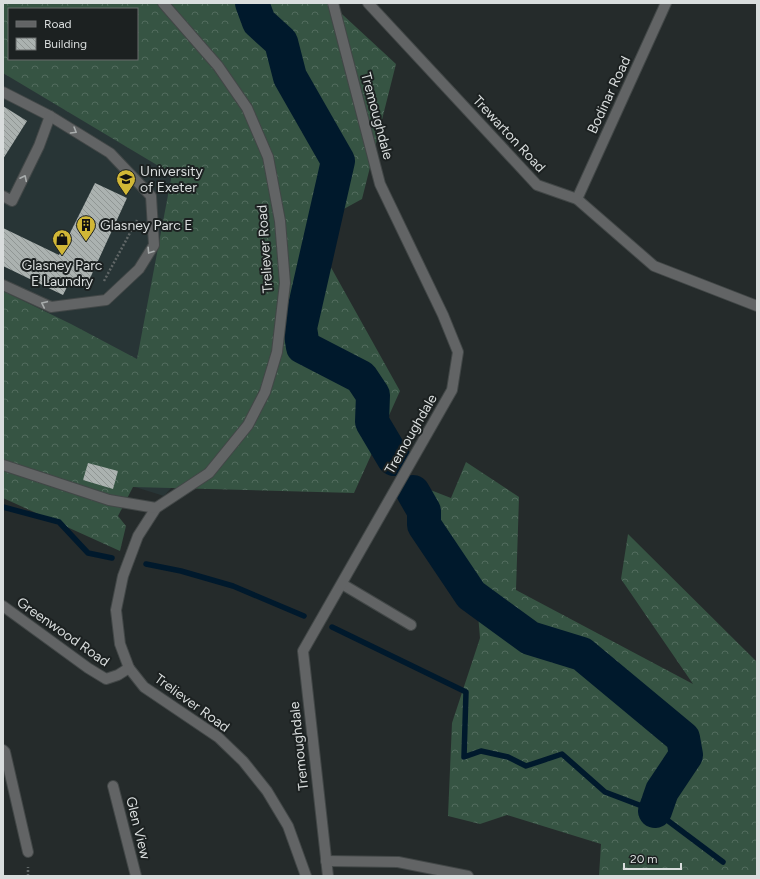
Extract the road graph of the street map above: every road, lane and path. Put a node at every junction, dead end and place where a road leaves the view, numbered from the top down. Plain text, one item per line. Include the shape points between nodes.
1 (163, 3) edge
2 (333, 3) edge
3 (368, 3) edge
4 (666, 3) edge
5 (3, 92) edge
6 (50, 116) junction
7 (3, 196) edge
8 (151, 196) junction
9 (577, 199) junction
10 (3, 286) edge
11 (92, 302) junction
12 (757, 306) edge
13 (3, 464) edge
14 (156, 508) junction
15 (342, 584) junction
16 (3, 606) edge
17 (411, 625) dead end
18 (129, 668) junction
19 (3, 750) edge
20 (113, 786) dead end
21 (28, 852) dead end
22 (326, 861) junction
23 (136, 876) edge
24 (306, 876) edge
25 (328, 876) edge
26 (468, 876) edge

1 - 14 street, Treliever Road via 218,66 247,108 268,157 280,222 284,283 277,352 265,392 248,425 209,473
2 - 15 street, Tremoughdale via 380,184 458,352 452,390
3 - 9 street, Trewarton Road via 537,185
4 - 9 street, Bodinar Road
5 - 6 street
7 -> 6 street via 12,201 39,146
6 -> 8 street via 110,153
8 - 11 path
8 -> 11 street via 154,245 139,269 106,300
9 - 12 street, Trewarton Road via 654,266
11 -> 10 street via 51,307
13 - 14 street via 109,500
14 - 18 street, Treliever Road via 138,536 124,576 116,610 120,644
15 - 17 street
15 - 22 street, Tremoughdale via 303,651
16 - 18 street, Greenwood Road via 106,679 118,676
18 - 24 street, Treliever Road via 144,687 218,737 243,761 267,791 288,826
19 - 21 street
20 - 23 street, Glen View
22 - 25 street, Tremoughdale
22 - 26 street via 398,862

